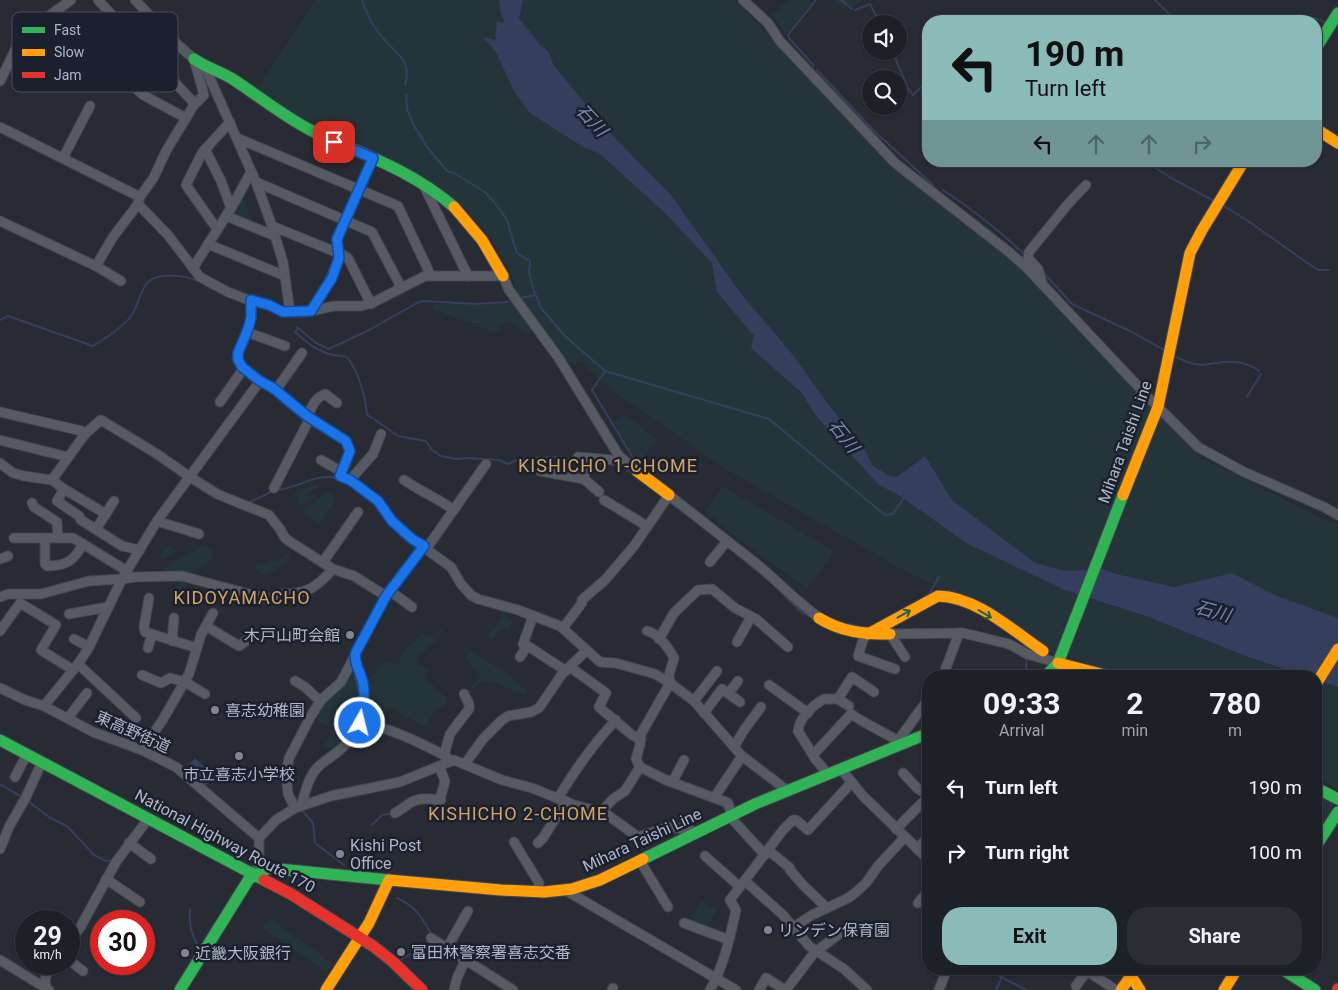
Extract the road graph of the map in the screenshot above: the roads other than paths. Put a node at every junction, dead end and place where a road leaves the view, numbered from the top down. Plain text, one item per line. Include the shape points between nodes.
1 (71, 0) edge
2 (98, 0) edge
3 (135, 0) edge
4 (743, 0) edge
5 (54, 12) edge
6 (109, 12) edge
7 (146, 12) edge
8 (1338, 13) edge
9 (1322, 38) edge
10 (178, 45) edge
11 (12, 56) edge
12 (199, 62) junction
13 (0, 81) edge
14 (178, 86) edge
15 (140, 92) edge
16 (195, 104) junction
17 (90, 106) dead end
18 (186, 118) junction
19 (230, 122) junction
20 (0, 127) edge
21 (1322, 133) edge
22 (237, 138) junction
23 (1338, 142) edge
24 (205, 149) junction
25 (63, 158) junction
26 (373, 158) junction
27 (1240, 167) edge
28 (251, 172) junction
29 (256, 182) junction
30 (423, 184) junction
31 (1086, 185) dead end
32 (359, 190) junction
33 (139, 201) junction
34 (228, 212) junction
35 (345, 220) junction
36 (0, 221) edge
37 (272, 226) junction
38 (218, 229) junction
39 (275, 236) junction
40 (208, 244) junction
41 (338, 253) junction
42 (96, 266) junction
43 (193, 268) junction
44 (285, 276) junction
45 (431, 276) junction
46 (468, 276) junction
47 (502, 276) junction
48 (121, 281) dead end
49 (1043, 286) junction
50 (401, 287) junction
51 (251, 300) junction
52 (371, 304) junction
53 (311, 311) junction
54 (290, 312) junction
55 (247, 332) junction
56 (286, 346) dead end
57 (302, 353) dead end
58 (244, 368) junction
59 (260, 381) junction
60 (276, 390) junction
61 (220, 402) dead end
62 (337, 403) dead end
63 (1156, 411) junction
64 (0, 412) edge
65 (309, 417) junction
66 (85, 434) junction
67 (381, 434) dead end
68 (0, 440) edge
69 (68, 457) junction
70 (578, 457) dead end
71 (588, 458) junction
72 (320, 460) dead end
73 (624, 461) junction
74 (0, 463) edge
75 (486, 464) dead end
76 (540, 471) dead end
77 (637, 471) joint
78 (342, 472) junction
79 (190, 477) junction
80 (584, 479) junction
81 (52, 480) junction
82 (350, 480) junction
83 (404, 480) dead end
84 (274, 488) dead end
85 (64, 489) junction
86 (669, 495) junction
87 (114, 501) dead end
88 (32, 503) dead end
89 (454, 510) junction
90 (358, 512) dead end
91 (106, 514) junction
92 (1338, 515) edge
93 (157, 521) junction
94 (647, 526) junction
95 (96, 529) junction
96 (199, 534) dead end
97 (14, 538) dead end
98 (45, 538) junction
99 (58, 538) junction
100 (725, 543) junction
101 (83, 544) junction
102 (424, 546) junction
103 (140, 550) junction
104 (323, 562) junction
105 (710, 562) dead end
106 (333, 569) junction
107 (127, 570) junction
108 (122, 579) junction
109 (388, 594) junction
110 (0, 597) edge
111 (149, 598) dead end
112 (108, 607) junction
113 (412, 607) dead end
114 (213, 612) dead end
115 (69, 614) dead end
116 (533, 616) junction
117 (751, 617) junction
118 (174, 618) dead end
119 (819, 618) joint
120 (206, 626) junction
121 (563, 628) junction
122 (0, 631) edge
123 (647, 631) dead end
124 (959, 633) junction
125 (152, 634) junction
126 (866, 634) junction
127 (890, 634) junction
128 (250, 638) dead end
129 (74, 639) dead end
130 (659, 639) junction
131 (172, 641) junction
132 (737, 642) dead end
133 (89, 646) junction
134 (527, 646) junction
135 (788, 647) dead end
136 (148, 648) dead end
137 (198, 648) junction
138 (1338, 649) edge
139 (586, 651) junction
140 (1043, 651) joint
141 (905, 657) dead end
142 (520, 658) dead end
143 (354, 659) junction
144 (1058, 661) junction
145 (75, 667) junction
146 (568, 669) junction
147 (895, 669) dead end
148 (945, 670) edge
149 (1051, 670) edge
150 (1066, 670) edge
151 (717, 671) dead end
152 (1322, 674) edge
153 (142, 675) dead end
154 (738, 681) dead end
155 (185, 682) junction
156 (295, 682) dead end
157 (670, 682) junction
158 (769, 685) dead end
159 (1, 692) edge
160 (874, 692) dead end
161 (88, 694) dead end
162 (205, 694) dead end
163 (464, 694) dead end
164 (728, 694) junction
165 (838, 699) junction
166 (694, 701) junction
167 (320, 702) junction
168 (740, 702) dead end
169 (44, 706) junction
170 (849, 706) dead end
171 (761, 707) dead end
172 (922, 708) edge
173 (704, 712) junction
174 (808, 713) junction
175 (68, 718) junction
176 (136, 718) dead end
177 (616, 720) junction
178 (360, 723) junction
179 (922, 735) edge
180 (0, 740) edge
181 (641, 740) junction
182 (896, 744) junction
183 (734, 747) junction
184 (142, 750) junction
185 (26, 754) junction
186 (813, 755) junction
187 (742, 756) junction
188 (448, 758) junction
189 (684, 760) dead end
190 (42, 762) junction
191 (465, 764) junction
192 (439, 766) junction
193 (640, 766) junction
194 (842, 769) junction
195 (903, 773) dead end
196 (828, 774) junction
197 (15, 777) dead end
198 (673, 781) junction
199 (852, 782) junction
200 (788, 791) junction
201 (922, 791) edge
202 (1322, 791) edge
203 (714, 798) junction
204 (1338, 799) edge
205 (562, 800) junction
206 (922, 802) edge
207 (298, 807) junction
208 (601, 812) junction
209 (1338, 812) edge
210 (394, 813) dead end
211 (732, 815) junction
212 (148, 819) junction
213 (896, 829) junction
214 (698, 832) junction
215 (1322, 837) edge
216 (259, 838) junction
217 (904, 838) junction
218 (514, 842) dead end
219 (129, 843) junction
220 (922, 843) edge
221 (538, 844) dead end
222 (917, 848) junction
223 (0, 850) edge
224 (766, 853) junction
225 (922, 853) edge
226 (705, 856) dead end
227 (151, 859) dead end
228 (640, 861) junction
229 (254, 875) junction
230 (106, 879) junction
231 (389, 880) junction
232 (742, 884) junction
233 (565, 890) junction
234 (537, 892) dead end
235 (922, 898) edge
236 (140, 902) dead end
237 (918, 903) dead end
238 (668, 907) dead end
239 (826, 908) junction
240 (468, 911) dead end
241 (684, 923) dead end
242 (80, 928) edge
243 (792, 928) junction
244 (839, 934) dead end
245 (360, 937) junction
246 (431, 938) dead end
247 (729, 940) junction
248 (447, 948) junction
249 (816, 951) junction
250 (0, 960) edge
251 (465, 961) junction
252 (80, 969) edge
253 (83, 972) dead end
254 (47, 975) edge
255 (945, 975) edge
256 (1084, 975) edge
257 (1095, 975) edge
258 (1131, 975) edge
259 (1134, 975) edge
260 (1233, 975) edge
261 (1291, 975) edge
262 (717, 978) junction
263 (1076, 986) dead end
264 (941, 989) edge
265 (48, 990) edge
266 (180, 990) edge
267 (326, 990) edge
268 (422, 990) edge
269 (454, 990) edge
270 (513, 990) edge
271 (710, 990) edge
272 (736, 990) edge
273 (759, 990) edge
274 (786, 990) edge
275 (867, 990) edge
276 (1116, 990) edge
277 (1121, 990) edge
278 (1140, 990) edge
279 (1224, 990) edge
280 (1315, 990) edge

1 - 5 street
2 - 6 street
3 - 7 street
4 - 49 street via 768,23 779,40 880,149 1009,252
8 - 9 main road
10 - 12 street
11 - 13 street
12 - 16 street via 204,95
12 - 19 street
12 - 26 main road via 221,72 287,117
14 - 16 street
15 - 18 street
16 - 18 street
17 - 25 street
18 - 33 street
19 - 22 street
19 - 24 street
20 - 25 street
21 - 23 main road
22 - 28 street
22 - 32 street
24 - 34 street
24 - 38 street via 186,185
25 - 33 street
26 - 30 main road
26 - 32 street
27 - 63 main road, Mihara Taishi Line via 1190,253
28 - 29 street
28 - 34 street
29 - 35 street
29 - 37 street
30 - 46 street
30 - 47 main road via 450,203 470,223 490,250
31 - 49 street via 1029,252 1027,257 1038,269
32 - 35 street
32 - 45 street via 398,206
33 - 42 street
33 - 43 street
34 - 38 street
34 - 39 street
35 - 41 street via 337,239
35 - 50 street via 372,232
36 - 42 street
37 - 39 street
37 - 41 street
38 - 40 street
39 - 44 street
40 - 43 street
40 - 44 street
41 - 52 street via 348,258
41 - 53 street via 332,278
42 - 48 street
43 - 51 street via 211,284
44 - 54 street
45 - 46 street
45 - 50 street
46 - 47 street
47 - 73 street
49 - 63 street
50 - 52 street
51 - 54 street
51 - 55 street
52 - 53 street
53 - 54 street
55 - 56 street
55 - 58 street via 238,353
57 - 60 street
58 - 59 street
58 - 61 street via 224,389
59 - 60 street
59 - 79 street
60 - 65 street
62 - 65 street via 325,394 318,396
63 - 92 street via 1208,453
63 - 144 main road, Mihara Taishi Line
64 - 66 street
65 - 78 street via 346,441 350,451
65 - 84 street
66 - 69 street
66 - 79 street via 101,420
67 - 82 street via 376,455
68 - 69 street
69 - 81 street
70 - 71 street
71 - 73 street
71 - 80 street
72 - 78 street
73 - 77 street
74 - 81 street via 13,473
75 - 89 street
76 - 80 street
77 - 86 main road
78 - 82 street via 340,476
79 - 93 street
79 - 104 street via 217,494 269,515 285,538
80 - 94 street via 602,496
81 - 85 street
82 - 102 street via 378,501 392,521
83 - 89 street
85 - 91 street
85 - 95 street via 57,501
86 - 94 street
86 - 100 street via 700,518
87 - 91 street
88 - 99 street via 57,522
89 - 102 street via 429,545
90 - 104 street
91 - 95 street
93 - 96 street
93 - 103 street
94 - 121 street via 605,580 582,600
95 - 103 street via 122,546
97 - 98 street
98 - 99 street
98 - 101 street via 46,566 69,562
99 - 101 street via 73,538
100 - 105 street
100 - 119 street via 763,569
101 - 107 street
102 - 109 street
102 - 116 street via 451,567 471,595
103 - 107 street
104 - 106 street
106 - 108 street via 310,589 302,593 281,594 280,598 264,598 182,576
106 - 109 street
107 - 108 street
108 - 110 street via 89,582 41,594
108 - 112 street
109 - 113 street
109 - 143 street
111 - 125 street via 144,627 145,632
112 - 115 street
112 - 133 street
114 - 120 street
116 - 121 street
116 - 134 street via 523,644
117 - 130 street via 712,589 698,590 674,614
117 - 132 street
117 - 135 street
118 - 131 street
119 - 126 main road via 835,628
120 - 128 street via 239,651
120 - 137 street
121 - 139 street
122 - 145 street via 20,603 56,625 41,650
123 - 130 street
124 - 127 street
124 - 144 street via 1009,644 1027,654
124 - 148 street
125 - 131 street
125 - 136 street
126 - 127 main road
126 -> 140 main road via 938,596 946,595 976,608
126 - 147 street via 858,656
127 - 141 street
129 - 133 street
130 - 157 street via 674,658 668,675
131 - 137 street
133 - 145 street
134 - 142 street
134 - 146 street
137 - 155 street
138 - 152 main road
139 - 146 street
139 - 157 street via 600,662 655,674
140 - 144 street
143 - 167 street via 341,682
143 - 178 street via 363,682
144 - 149 main road, Mihara Taishi Line
144 - 150 main road
145 - 169 street
145 - 176 street
146 - 177 street via 606,693 599,707
146 - 191 street via 539,708 502,720
151 - 166 street via 714,682
153 - 155 street via 161,683 170,678
154 - 164 street
155 - 162 street
155 - 184 street
156 - 167 street
157 - 166 street
157 - 181 street via 645,726
158 - 174 street
159 - 169 street, 東高野街道
160 - 165 street via 852,677
161 - 175 street
163 - 188 street via 469,709 450,734
164 - 168 street
164 - 173 street via 722,689
165 - 170 street
165 - 174 street via 824,699
166 - 173 street
167 - 207 street via 289,758 286,774 288,794
169 - 175 street, 東高野街道
171 - 183 street
172 - 182 street
173 - 183 street
174 - 186 street via 798,730
175 - 184 street, 東高野街道 via 93,732
177 - 181 street
177 - 205 street via 584,758
178 - 188 street via 392,732
178 - 207 street via 342,748 317,768
179 - 182 main road, Mihara Taishi Line
180 - 185 main road, National Highway Route 170
181 - 193 street via 636,759
182 - 186 street via 876,727 872,728 851,714
182 - 194 main road, Mihara Taishi Line
183 - 187 street
184 - 216 street, 東高野街道 via 176,767
185 - 190 main road, National Highway Route 170
185 - 197 street
186 - 196 street
187 - 200 street
187 - 203 street
188 - 191 street
188 - 192 street
189 - 198 street
190 - 212 main road, National Highway Route 170
190 - 223 street
191 - 205 street
192 - 207 street via 400,782 331,796
192 - 210 street via 445,781 440,801 409,802
193 - 198 street
193 - 208 street via 625,791
194 - 196 main road, Mihara Taishi Line
194 - 199 street
195 - 201 street
196 - 200 main road, Mihara Taishi Line
198 - 203 street
199 - 213 street
199 - 224 street via 808,830 793,820
200 - 211 main road, Mihara Taishi Line
202 - 204 main road
203 - 211 street via 728,802
205 - 208 street
205 - 221 street
206 - 213 street
207 - 216 street via 276,820
208 - 214 street via 638,837 672,827
209 - 215 main road
211 - 214 main road, Mihara Taishi Line
211 - 224 street
212 - 219 street
212 - 229 main road, National Highway Route 170
213 - 217 street
214 - 228 main road, Mihara Taishi Line
216 - 229 street via 260,863
217 - 222 street
217 - 239 street via 855,893
218 - 234 street via 539,883
219 - 227 street
219 - 230 street
220 - 222 street
222 - 225 street
224 - 232 street
224 - 239 street via 790,868
226 - 232 street
228 - 233 main road, Mihara Taishi Line via 600,880
228 - 238 street
229 - 231 main road, Mihara Taishi Line via 269,868
229 - 245 main road, National Highway Route 170
229 - 266 main road
230 - 236 street
230 - 242 street
231 - 233 main road, Mihara Taishi Line via 519,891
231 - 245 main road
232 - 243 street via 783,915
232 - 247 street via 730,900 736,910
233 - 262 street
235 - 237 street
239 - 243 street
240 - 248 street
241 - 247 street
243 - 249 street
244 - 249 street
245 - 267 main road
245 - 268 main road, National Highway Route 170 via 392,961
246 - 248 street
247 - 262 street
248 - 251 street
249 - 274 street
249 - 275 street via 844,969
250 - 265 street
251 - 269 street
251 - 270 street
252 - 253 street
254 - 265 street via 44,983
255 - 264 street
256 - 263 street
257 - 276 street
258 - 277 main road
259 - 278 main road
260 - 279 main road
261 - 280 main road
262 - 271 street
262 - 272 street
273 - 274 street via 766,978

